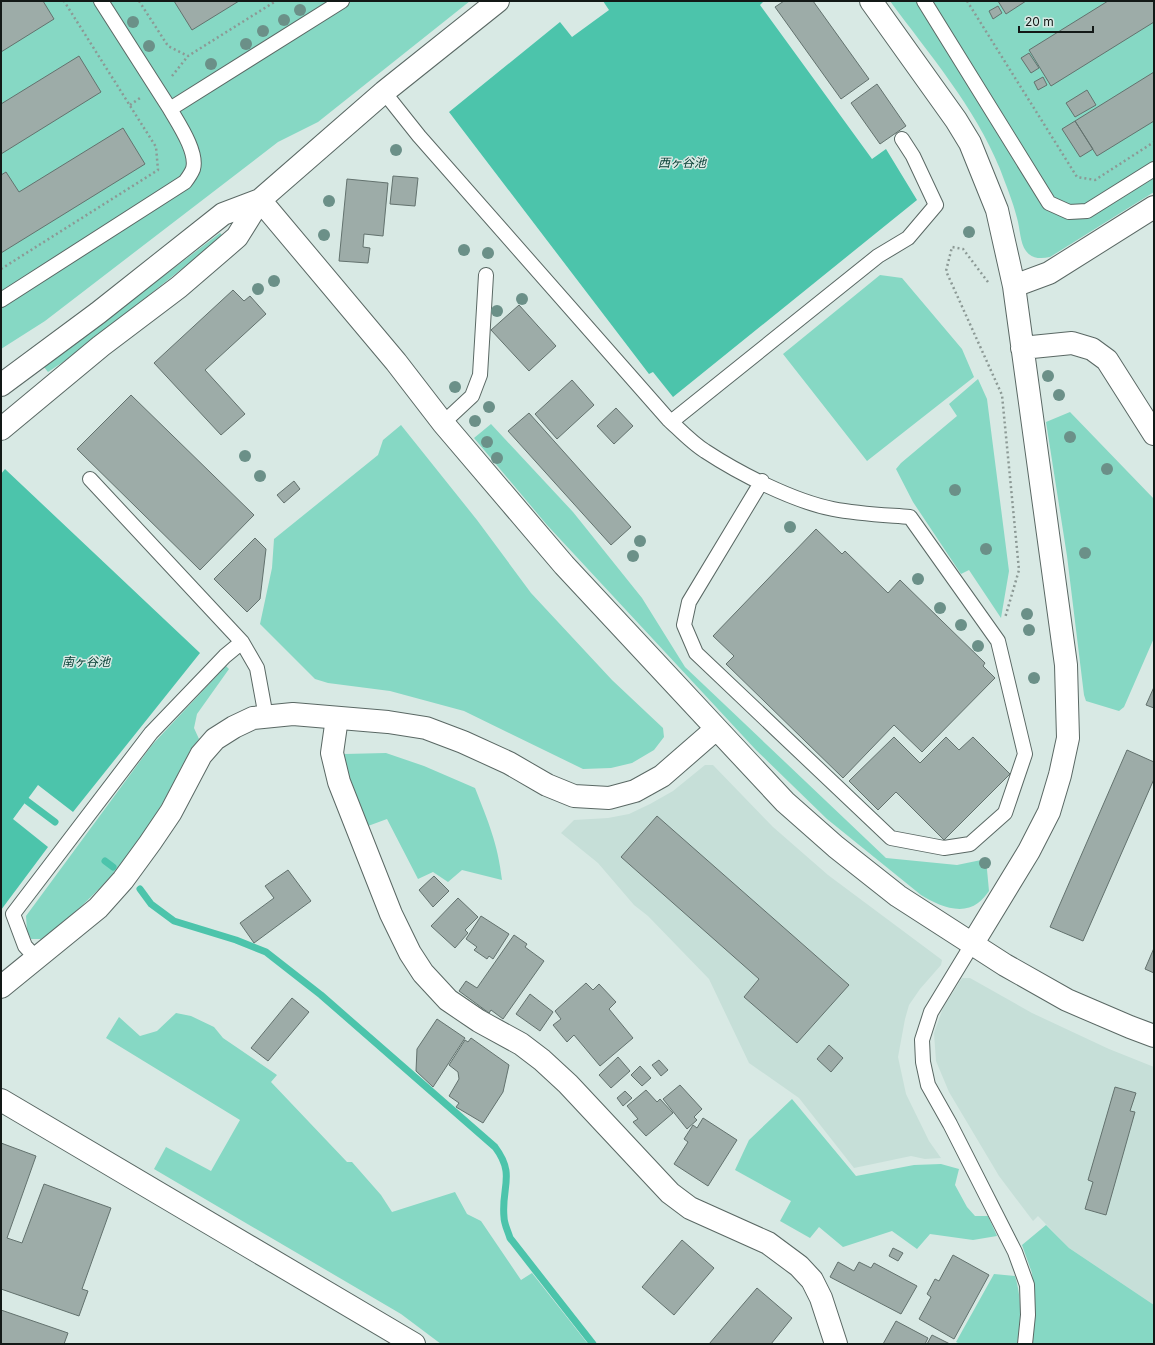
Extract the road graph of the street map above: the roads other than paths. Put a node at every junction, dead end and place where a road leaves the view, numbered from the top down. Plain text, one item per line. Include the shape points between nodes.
1 (101, 1) edge
2 (342, 1) edge
3 (498, 1) edge
4 (871, 1) edge
5 (924, 1) edge
6 (384, 92) junction
7 (170, 109) junction
8 (902, 139) dead end
9 (1154, 169) edge
10 (260, 200) junction
11 (1154, 207) edge
12 (486, 275) dead end
13 (1004, 285) junction
14 (1, 300) edge
15 (1022, 348) junction
16 (1, 385) edge
17 (671, 422) junction
18 (443, 423) junction
19 (1, 429) edge
20 (1154, 434) edge
21 (90, 479) dead end
22 (762, 482) junction
23 (242, 642) junction
24 (266, 717) junction
25 (337, 718) junction
26 (716, 729) junction
27 (973, 943) junction
28 (36, 958) junction
29 (1, 987) edge
30 (1154, 1036) edge
31 (1, 1100) edge
32 (414, 1344) edge
33 (836, 1344) edge
34 (1025, 1344) edge

1 - 7 lane
2 - 7 lane
3 - 6 street
4 - 13 street via 932,84 970,143 997,210
5 - 9 lane via 1049,203 1069,212 1087,211
6 - 10 street
6 - 17 lane
7 - 14 lane via 191,148 194,159 193,168 185,182
8 - 17 lane via 936,205 908,238 878,256
10 - 16 street via 223,214
10 - 18 street via 400,366
10 - 19 street via 237,237
11 - 13 street via 1049,273
12 - 18 lane via 480,375 472,396
13 - 15 street
15 - 20 street via 1072,343 1092,349 1107,360
15 - 27 street via 1066,665 1068,738 1049,812 1029,851
17 - 22 lane via 704,451
18 - 26 street via 564,565
21 - 23 lane
22 - 22 lane via 792,496 833,509 910,517 998,641 1025,754 1005,813 970,844 944,848 891,838 696,653 684,625 689,602
23 - 24 lane via 257,668
23 - 28 lane via 225,656 151,733 13,914 25,946
24 - 25 street via 293,714
24 - 28 street via 253,718 216,739 201,755 171,812 123,880 98,908
25 - 26 street via 426,728 463,742 574,796 608,798 635,791 662,776
25 - 33 street via 332,753 339,782 391,914 423,973 448,1000 521,1044 542,1060 568,1084 670,1193 690,1208 768,1243 799,1266 812,1280 821,1298
26 - 27 street via 785,802 836,848 898,896
27 - 30 street via 1067,1000
27 - 34 lane via 931,1012 922,1040 923,1062 928,1085 1015,1252 1027,1285 1028,1315
28 - 29 street
31 - 32 street

